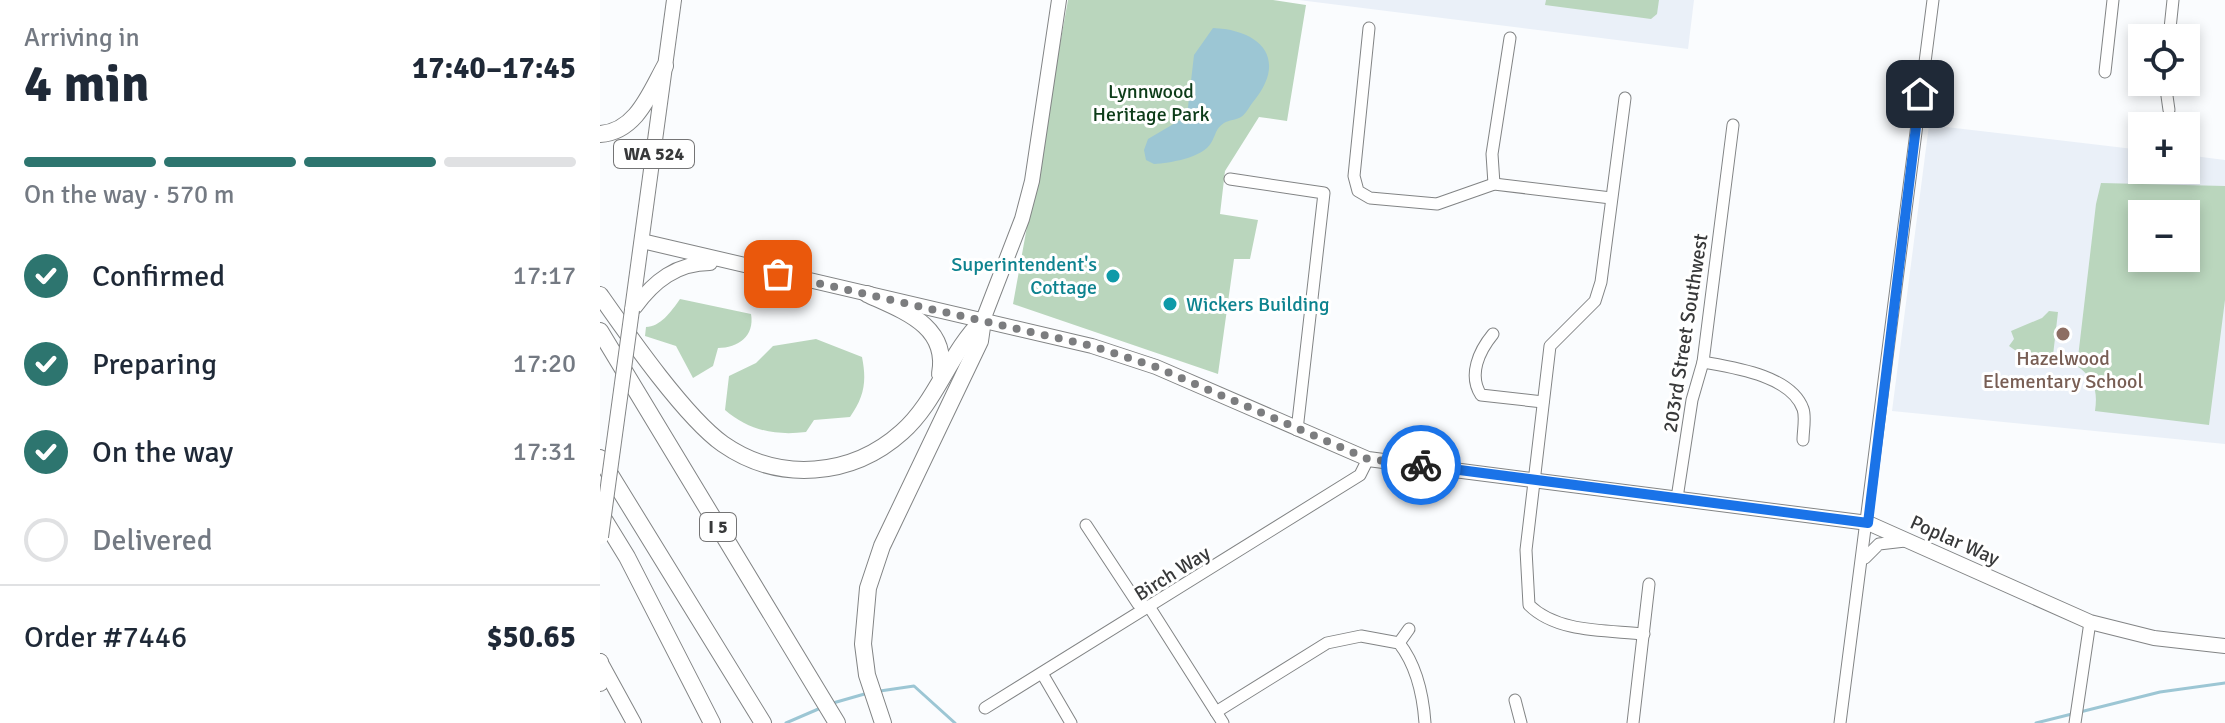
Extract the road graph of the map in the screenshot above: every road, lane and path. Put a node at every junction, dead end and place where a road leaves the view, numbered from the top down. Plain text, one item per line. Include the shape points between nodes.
1 (674, 0) edge
2 (1059, 0) edge
3 (1933, 0) edge
4 (2113, 0) edge
5 (2173, 0) edge
6 (2170, 24) edge
7 (1369, 28) dead end
8 (1510, 38) dead end
9 (665, 66) junction
10 (2105, 72) dead end
11 (2167, 96) edge
12 (1625, 98) dead end
13 (2169, 110) dead end
14 (1733, 125) dead end
15 (600, 134) edge
16 (1230, 179) dead end
17 (1494, 184) junction
18 (1611, 198) junction
19 (642, 241) junction
20 (727, 262) junction
21 (867, 294) junction
22 (600, 295) edge
23 (632, 310) junction
24 (983, 320) junction
25 (600, 331) edge
26 (1493, 334) dead end
27 (1703, 362) junction
28 (939, 380) junction
29 (1543, 402) junction
30 (1297, 430) junction
31 (1803, 440) dead end
32 (600, 458) edge
33 (1368, 459) junction
34 (1533, 479) junction
35 (1677, 498) junction
36 (600, 513) edge
37 (1868, 523) junction
38 (1086, 525) dead end
39 (600, 540) edge
40 (1907, 541) junction
41 (1862, 562) junction
42 (1649, 584) dead end
43 (1150, 608) junction
44 (2090, 622) junction
45 (1409, 629) dead end
46 (1644, 634) junction
47 (1399, 643) junction
48 (2225, 646) edge
49 (600, 661) edge
50 (1043, 675) junction
51 (600, 683) edge
52 (1515, 700) dead end
53 (985, 708) dead end
54 (1216, 712) junction
55 (631, 718) edge
56 (712, 723) edge
57 (763, 723) edge
58 (837, 723) edge
59 (883, 723) edge
60 (1071, 723) edge
61 (1223, 723) edge
62 (1425, 723) edge
63 (1521, 723) edge
64 (1633, 723) edge
65 (1840, 723) edge
66 (2075, 723) edge

1 - 9 main road, WA 524
2 - 24 main road via 1032,181
3 - 37 street
4 - 10 street
5 - 6 street
7 - 17 street via 1354,176 1358,191 1370,198 1437,204
8 - 17 street via 1492,154
9 - 15 highway via 630,122
9 - 19 main road, WA 524
11 - 13 street
12 - 18 street
14 - 27 street, 203rd Street Southwest
16 - 30 street via 1324,193
17 - 18 street
18 - 29 street via 1595,301 1550,346
19 - 20 main road, Poplar Way
19 - 23 main road, WA 524
20 - 21 main road, Poplar Way
20 - 23 main road via 683,267 660,278
21 - 24 main road, Poplar Way
21 - 28 highway via 930,328 942,353
22 - 28 highway via 701,424 738,453 769,466 825,470 865,457 903,431
23 - 39 main road, WA 524, bridge
24 - 28 highway via 962,340
24 - 30 main road, Poplar Way via 1156,367
24 - 59 highway via 980,341 882,546 868,588 863,644
25 - 58 highway, I 5
26 - 29 street via 1476,369 1474,385 1481,395
27 - 31 street via 1756,371 1792,394 1803,409
27 - 35 street, 203rd Street Southwest
29 - 34 street
30 - 33 main road, Poplar Way
32 - 57 highway
33 - 34 main road, Poplar Way
33 - 43 street, Birch Way via 1360,475
34 - 35 main road, Poplar Way
34 - 46 street via 1526,550 1529,605 1555,623
35 - 37 main road, Poplar Way
36 - 56 highway
37 - 40 main road, Poplar Way
37 - 41 street
38 - 43 street via 1138,604
40 - 41 street via 1879,544
40 - 44 main road, Poplar Way
41 - 65 street
42 - 46 street
43 - 50 street, Birch Way
43 - 54 street
44 - 48 main road, Poplar Way via 2154,638
44 - 66 street
45 - 47 street
46 - 64 street
47 - 54 street via 1361,636 1327,643
47 - 62 street via 1416,673
49 - 51 highway
49 - 55 main road
50 - 53 street, Birch Way
50 - 60 street
52 - 63 street
54 - 61 street

